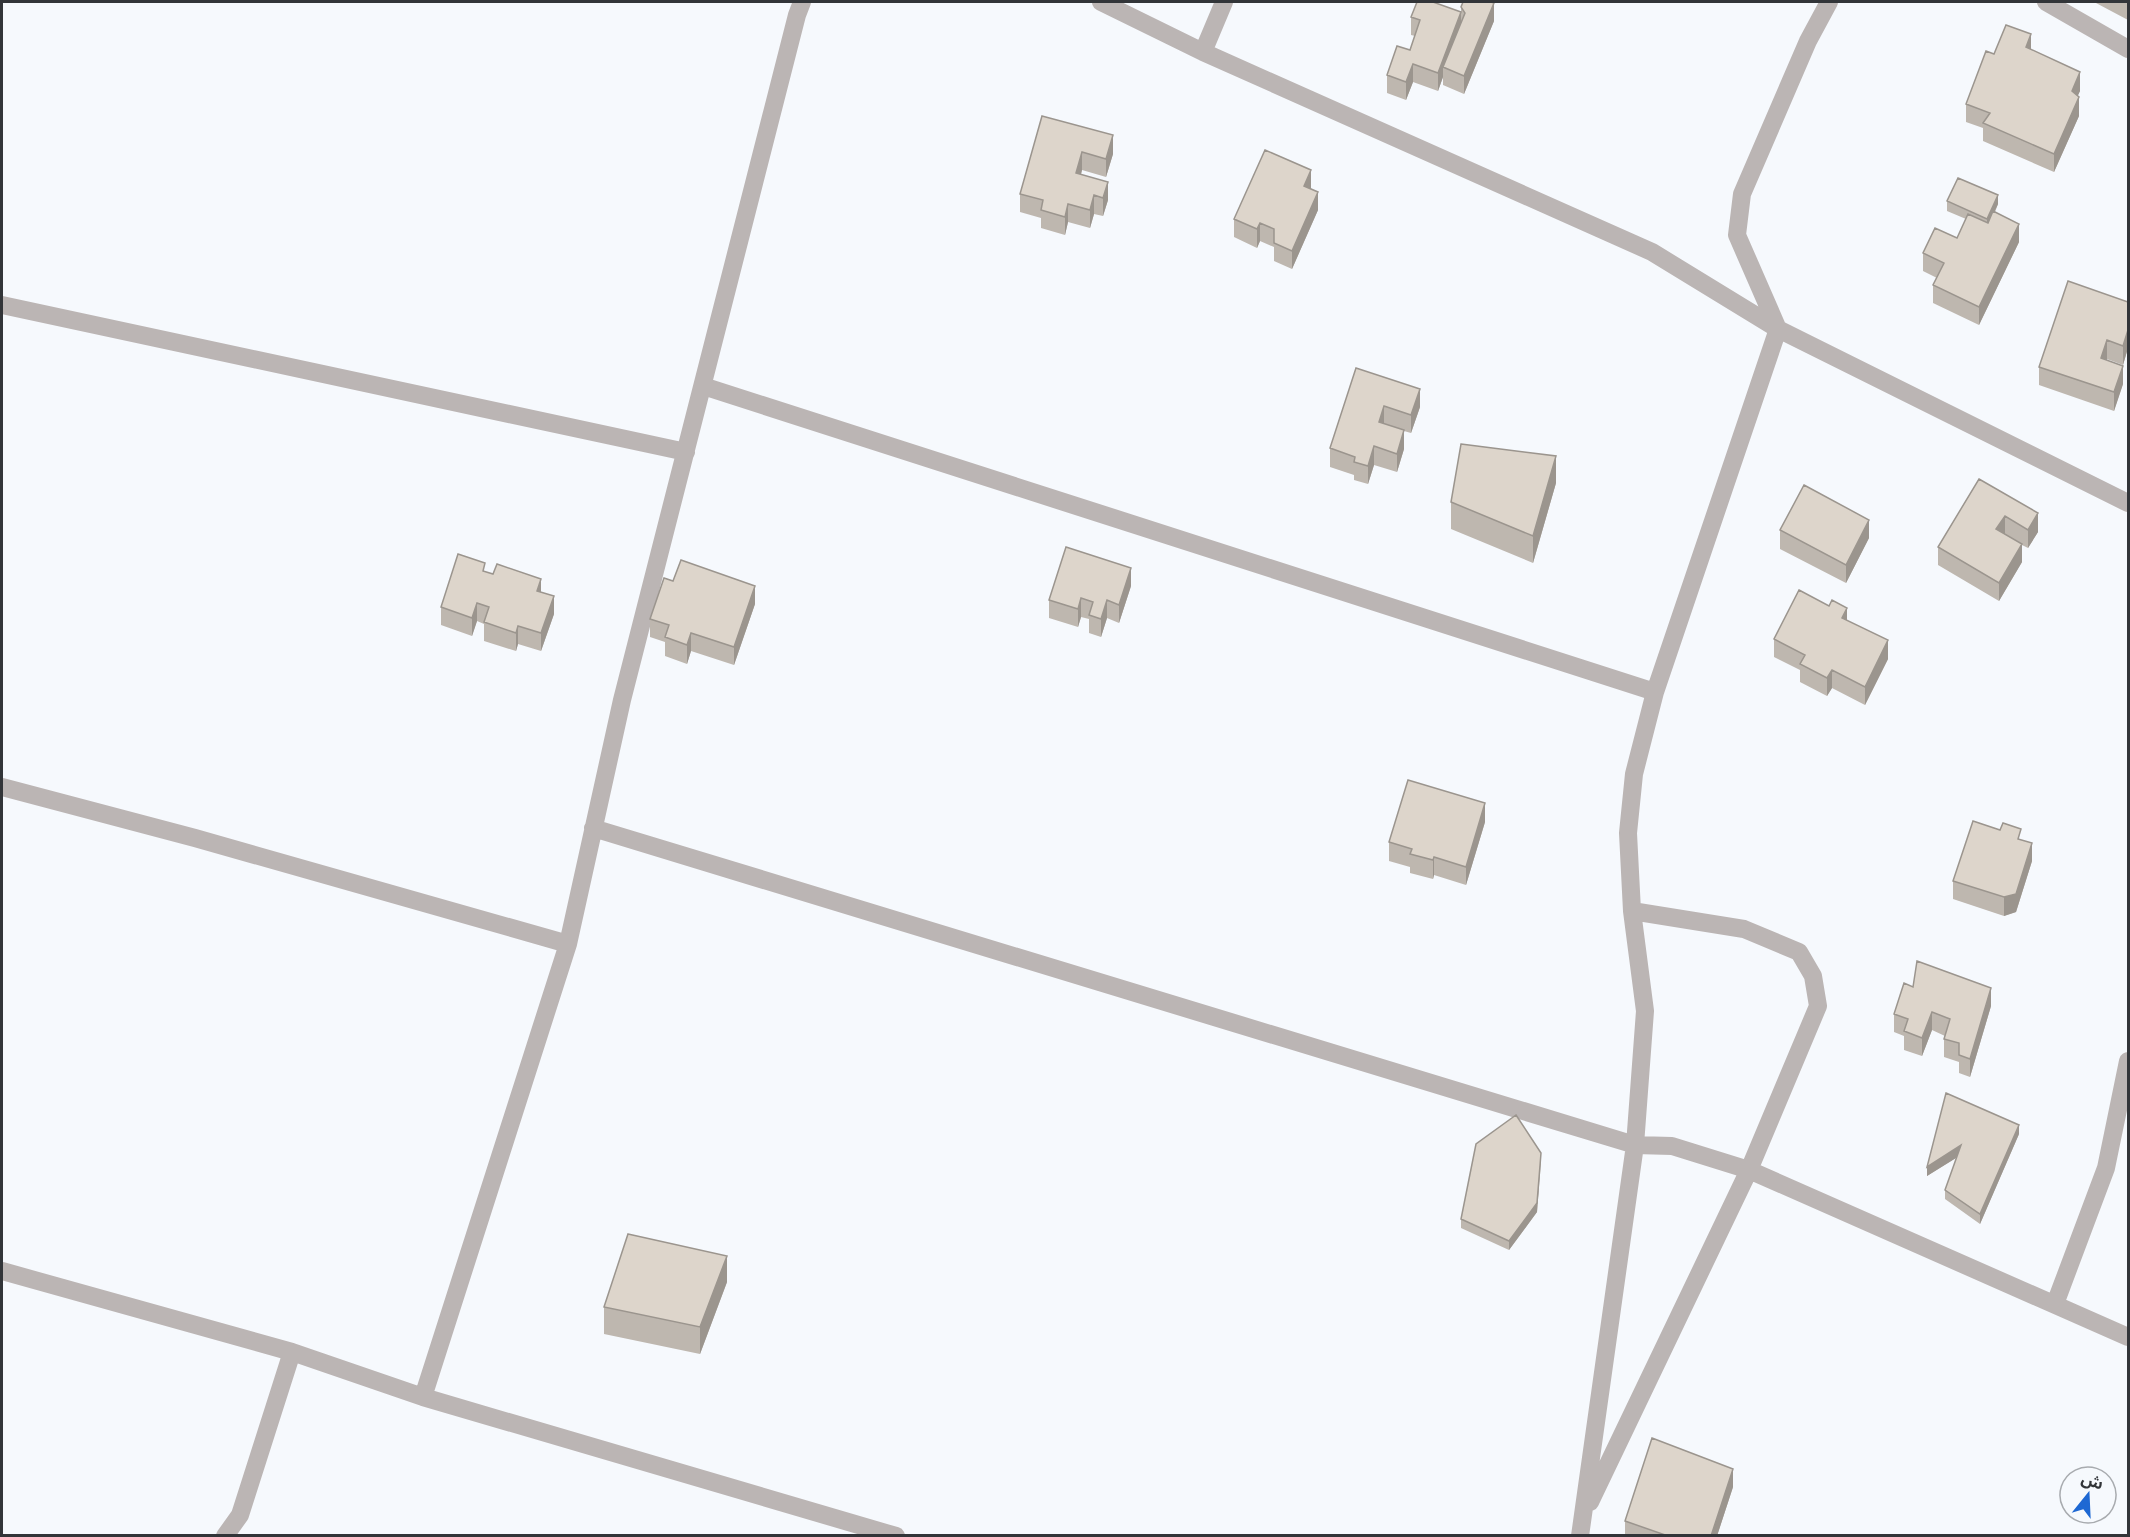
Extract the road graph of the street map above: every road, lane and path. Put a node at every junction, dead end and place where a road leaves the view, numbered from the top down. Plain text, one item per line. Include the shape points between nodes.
1 (802, 2) edge
2 (1101, 2) edge
3 (1224, 2) edge
4 (1828, 2) edge
5 (2046, 2) edge
6 (2128, 49) edge
7 (1203, 52) junction
8 (2, 305) edge
9 (1778, 329) junction
10 (703, 386) junction
11 (686, 452) junction
12 (2128, 503) edge
13 (1655, 692) junction
14 (2, 787) edge
15 (593, 828) junction
16 (1632, 911) junction
17 (568, 944) junction
18 (2128, 1061) edge
19 (1635, 1145) junction
20 (1749, 1170) junction
21 (2, 1271) edge
22 (2055, 1304) junction
23 (2128, 1337) edge
24 (292, 1352) junction
25 (423, 1397) junction
26 (1582, 1527) edge
27 (225, 1536) edge
28 (896, 1536) edge

1 - 10 street
2 - 7 street
3 - 7 street
4 - 9 street via 1742,194 1737,235
5 - 6 street
7 - 9 street via 1652,252
8 - 11 street
9 - 12 street
9 - 13 street
10 - 11 street
10 - 13 street
11 - 15 street
13 - 16 street via 1634,774 1628,833
14 - 17 street
15 - 17 street
15 - 19 street
16 - 19 street via 1645,1011
16 - 20 street via 1743,929 1799,952 1814,976 1818,1006
17 - 25 street
18 - 22 street via 2106,1168
19 - 20 street via 1672,1146
19 - 26 street
20 - 22 street
20 - 26 street
21 - 24 street
22 - 23 street
24 - 25 street
24 - 27 street via 240,1515
25 - 28 street

